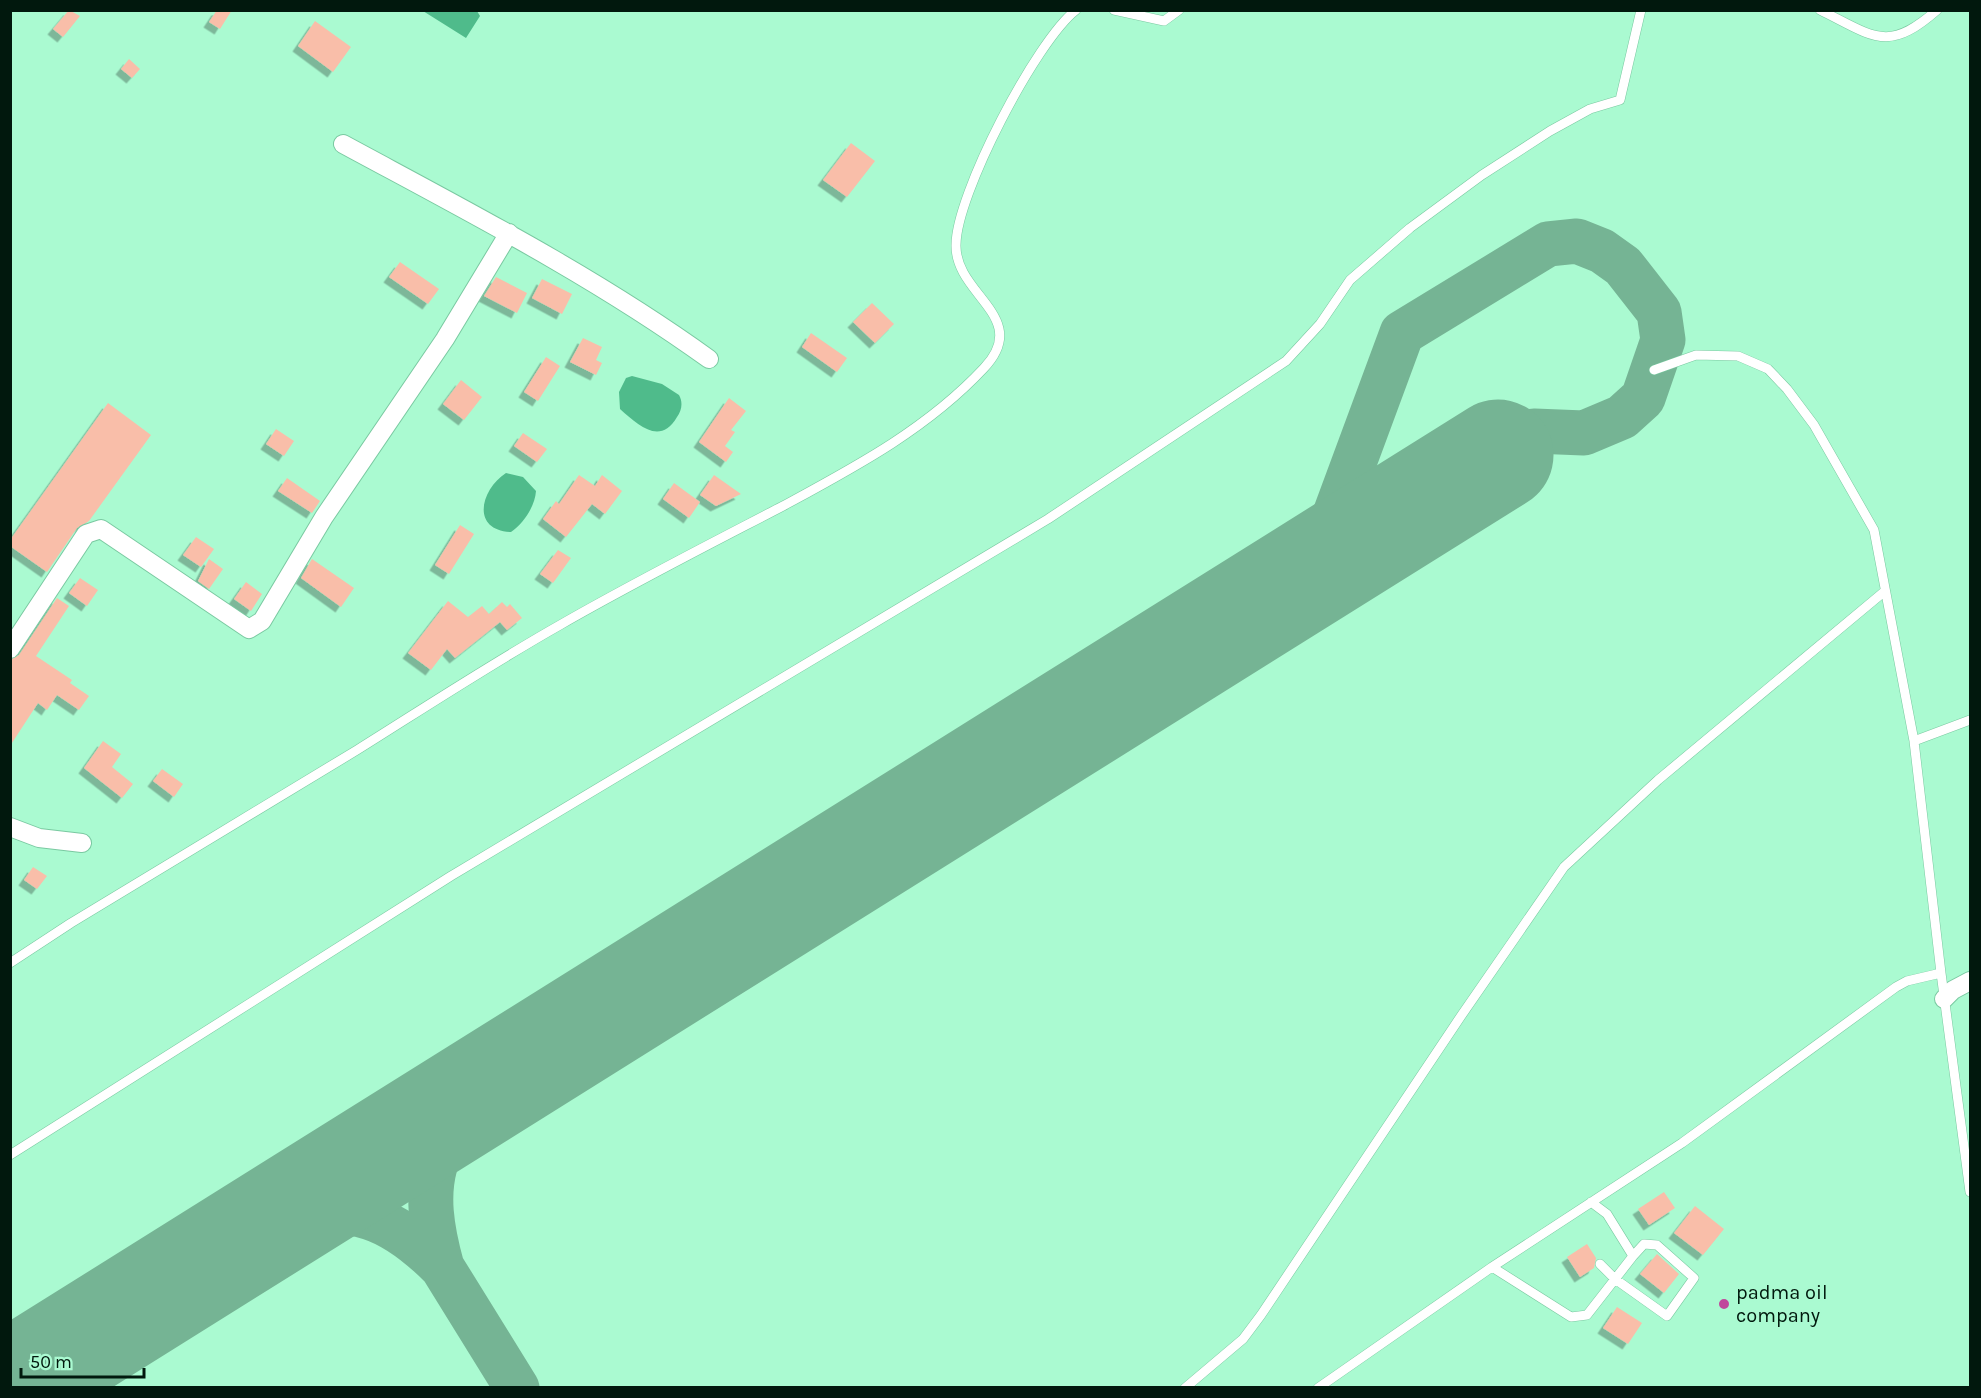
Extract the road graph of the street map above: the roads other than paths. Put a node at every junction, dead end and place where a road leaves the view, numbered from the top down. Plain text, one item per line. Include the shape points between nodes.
1 (1076, 10) edge
2 (1114, 10) edge
3 (1179, 10) edge
4 (1641, 10) edge
5 (1820, 10) edge
6 (1937, 10) edge
7 (342, 144) dead end
8 (509, 233) junction
9 (709, 359) dead end
10 (1654, 370) dead end
11 (1885, 591) junction
12 (10, 649) edge
13 (1971, 720) edge
14 (1914, 741) junction
15 (10, 827) edge
16 (82, 843) dead end
17 (10, 963) edge
18 (1941, 974) junction
19 (1971, 981) edge
20 (1944, 999) junction
21 (10, 1155) edge
22 (1971, 1192) edge
23 (1591, 1202) junction
24 (1633, 1256) junction
25 (1600, 1264) dead end
26 (1492, 1267) junction
27 (1615, 1279) junction
28 (1185, 1388) edge
29 (1318, 1388) edge

1 - 17 lane via 1054,31 1019,84 973,185 958,230 956,252 960,266 995,318 1002,341 986,367 937,413 861,464 558,626
2 - 3 lane via 1164,21
4 - 21 lane via 1620,100 1590,109 1550,131 1410,228 1350,280 1320,324 1286,361 1048,519 451,876
5 - 6 lane via 1871,35 1891,38 1918,26
7 - 8 street
8 - 9 street via 629,304
8 - 12 street via 446,339 324,518 262,621 249,629 101,529 86,534
10 - 11 lane via 1696,355 1737,356 1768,369 1814,426 1874,530
11 - 14 lane
11 - 28 lane via 1658,780 1564,867 1261,1315 1243,1339
13 - 14 lane
14 - 18 lane
15 - 16 street via 39,838
18 - 20 lane
18 - 23 lane via 1896,987 1682,1143
19 - 20 street
20 - 22 lane
23 - 24 lane via 1606,1214
23 - 26 lane
24 - 27 lane
24 - 27 lane via 1644,1244 1657,1245 1694,1278 1667,1316
25 - 27 lane
26 - 27 lane via 1571,1317 1587,1314
26 - 29 lane

